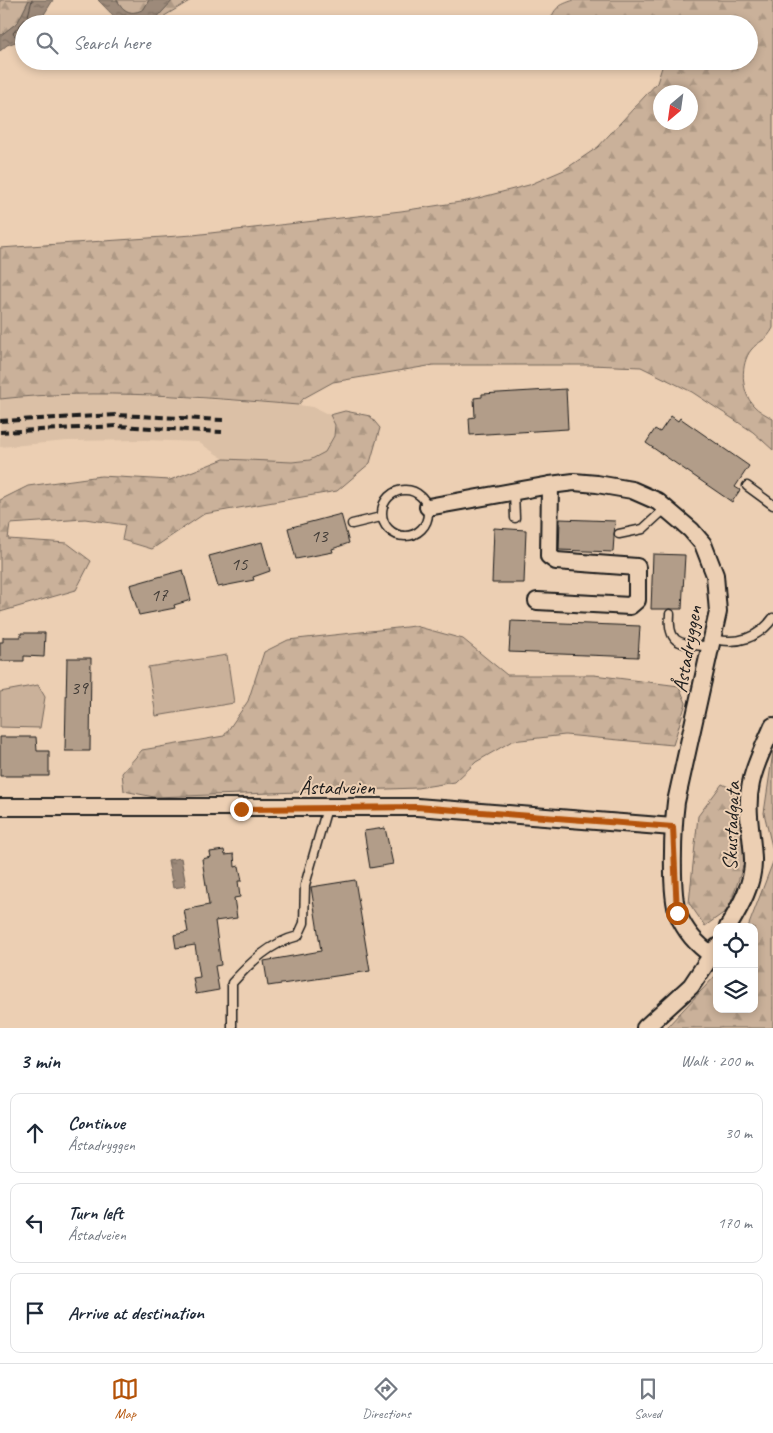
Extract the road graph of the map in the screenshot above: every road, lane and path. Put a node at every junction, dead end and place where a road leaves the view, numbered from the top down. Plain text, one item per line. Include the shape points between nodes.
1 (550, 485) junction
2 (747, 486) dead end
3 (514, 492) junction
4 (773, 505) edge
5 (428, 507) junction
6 (667, 507) junction
7 (381, 517) junction
8 (515, 518) dead end
9 (352, 524) dead end
10 (619, 534) dead end
11 (537, 602) dead end
12 (670, 614) dead end
13 (773, 618) edge
14 (713, 643) junction
15 (773, 726) edge
16 (0, 807) edge
17 (328, 808) junction
18 (673, 827) junction
19 (730, 923) edge
20 (713, 951) edge
21 (713, 952) edge
22 (232, 1028) edge
23 (645, 1028) edge

1 - 3 street, Åstadryggen
1 - 6 street, Åstadryggen via 574,482 632,490
1 - 11 street via 549,556 556,562 637,567 637,600 630,606
2 - 4 lane
3 - 5 street, Åstadryggen
3 - 8 lane
5 - 7 lane via 423,497 416,493 398,490 386,498
5 - 7 lane via 423,528 414,535 392,533
6 - 10 lane via 643,529
6 - 14 street, Åstadryggen via 703,544 715,575 718,612
7 - 9 lane
12 - 14 lane via 668,628 676,641
13 - 14 lane via 756,634 740,642
14 - 18 street, Åstadryggen
15 - 19 street, Skustadgata via 750,784 748,820 753,861 750,884
16 - 17 street, Åstadveien
17 - 18 street, Åstadveien via 417,807
17 - 22 lane via 305,885 304,923 298,936 284,939 254,959 232,983
18 - 20 street, Åstadryggen via 677,913 697,946
21 - 23 street via 690,986

